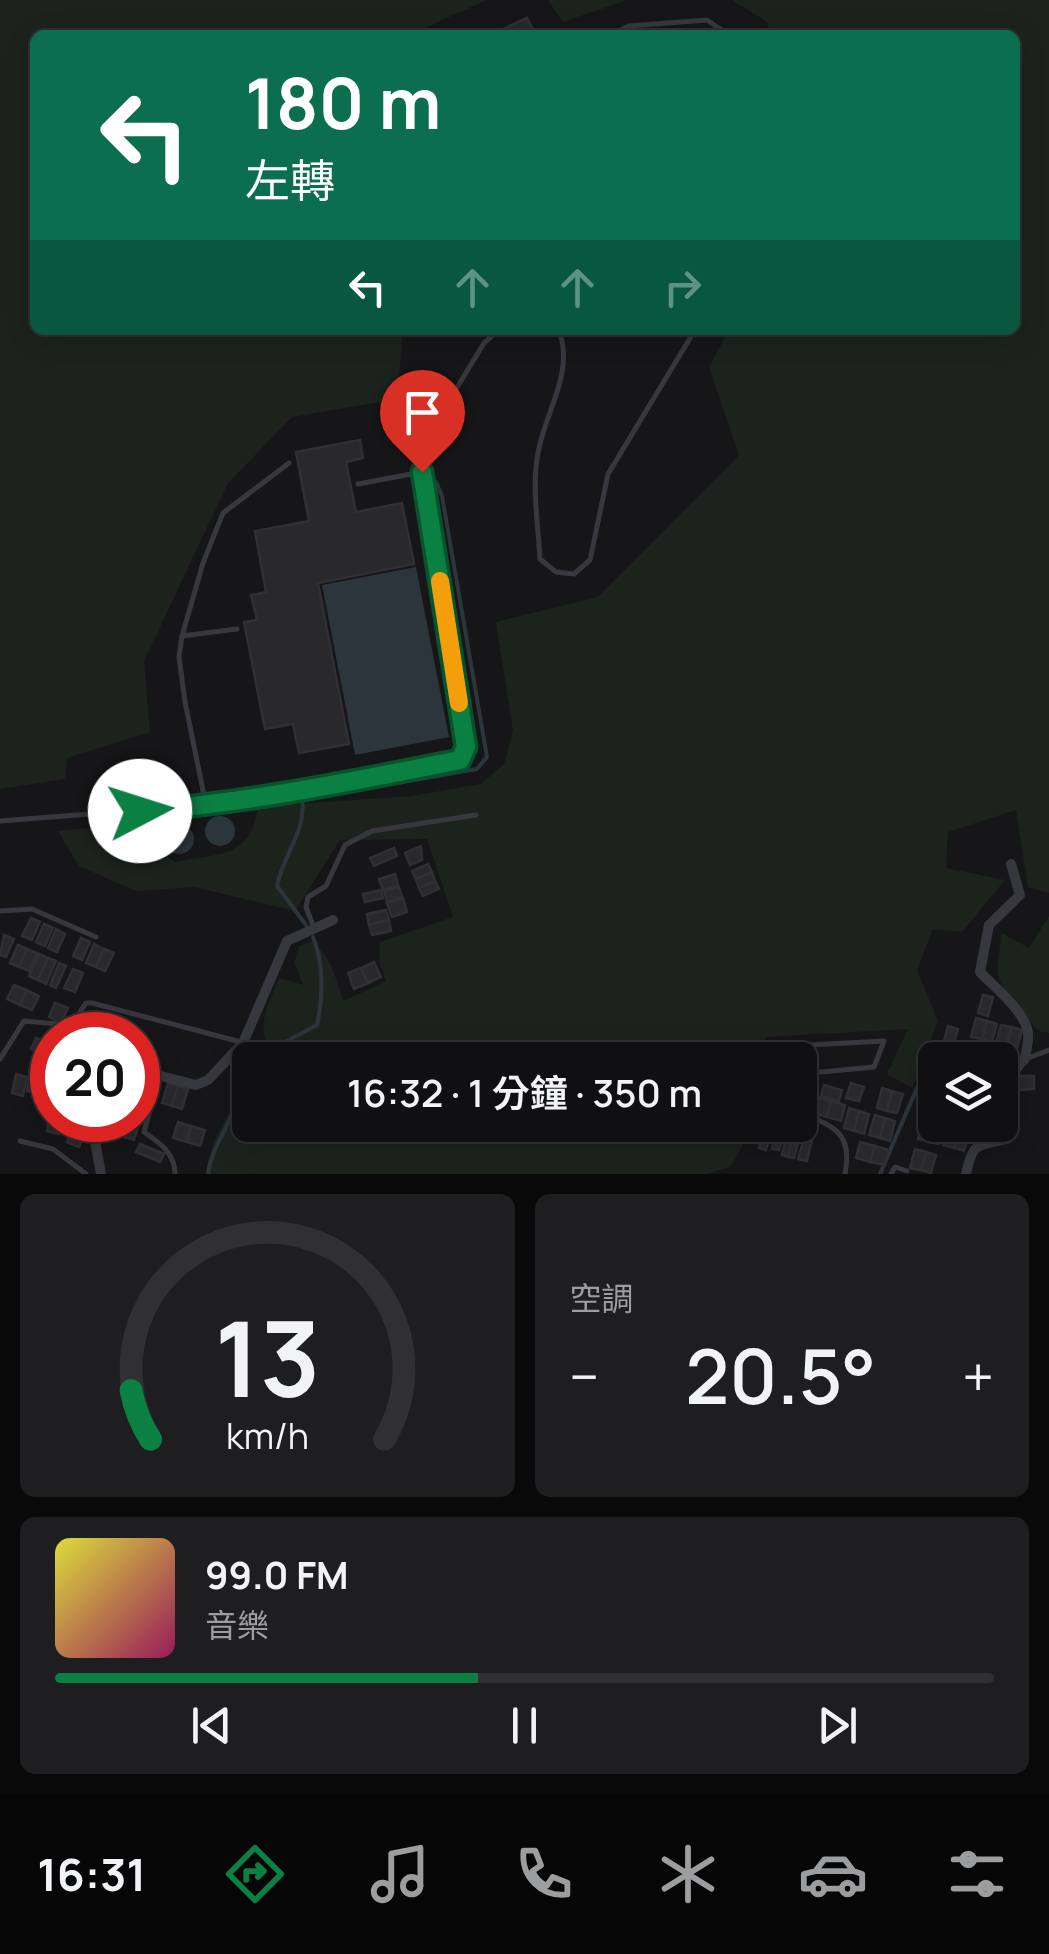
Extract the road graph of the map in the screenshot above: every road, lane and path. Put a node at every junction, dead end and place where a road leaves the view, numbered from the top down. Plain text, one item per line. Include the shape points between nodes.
1 (620, 30) edge
2 (722, 30) edge
3 (493, 335) edge
4 (560, 335) edge
5 (692, 335) edge
6 (288, 463) dead end
7 (422, 472) junction
8 (358, 484) dead end
9 (238, 629) dead end
10 (182, 636) junction
11 (206, 805) junction
12 (476, 815) dead end
13 (0, 821) edge
14 (1010, 864) dead end
15 (0, 911) edge
16 (333, 920) dead end
17 (314, 928) junction
18 (96, 937) dead end
19 (80, 1012) edge
20 (129, 1012) edge
21 (160, 1019) edge
22 (30, 1022) edge
23 (240, 1042) edge
24 (243, 1042) edge
25 (817, 1045) edge
26 (1049, 1050) edge
27 (232, 1055) edge
28 (0, 1059) edge
29 (1025, 1059) junction
30 (817, 1072) edge
31 (160, 1076) edge
32 (817, 1119) edge
33 (20, 1140) dead end
34 (95, 1142) edge
35 (155, 1142) edge
36 (907, 1171) dead end
37 (86, 1174) edge
38 (101, 1174) edge
39 (174, 1174) edge
40 (845, 1174) edge
41 (890, 1174) edge
42 (966, 1174) edge

1 - 2 lane via 707,20
3 - 7 lane via 444,408
4 - 5 lane via 566,355 535,478 540,558 556,572 574,574 590,560 608,474
6 - 10 lane via 222,513
7 - 8 lane
7 - 11 lane via 466,747 460,760
9 - 10 lane
10 - 11 lane via 183,687
11 - 13 lane
12 - 17 lane via 372,832 345,845 326,886 308,898
14 - 29 street via 1020,896 988,925 980,972 1023,1021
15 - 18 lane via 32,909
16 - 17 street
17 - 24 street via 286,941
19 - 20 lane via 86,1003
21 - 23 lane
22 - 28 lane via 24,1021
25 - 30 lane via 884,1041 874,1067
26 - 29 lane
27 - 31 street via 196,1084
29 - 42 street via 1012,1081 1012,1133 977,1145
32 - 40 lane via 834,1126 849,1150
33 - 37 lane via 52,1149
34 - 38 street
35 - 39 lane via 175,1162
36 - 41 lane via 895,1167

